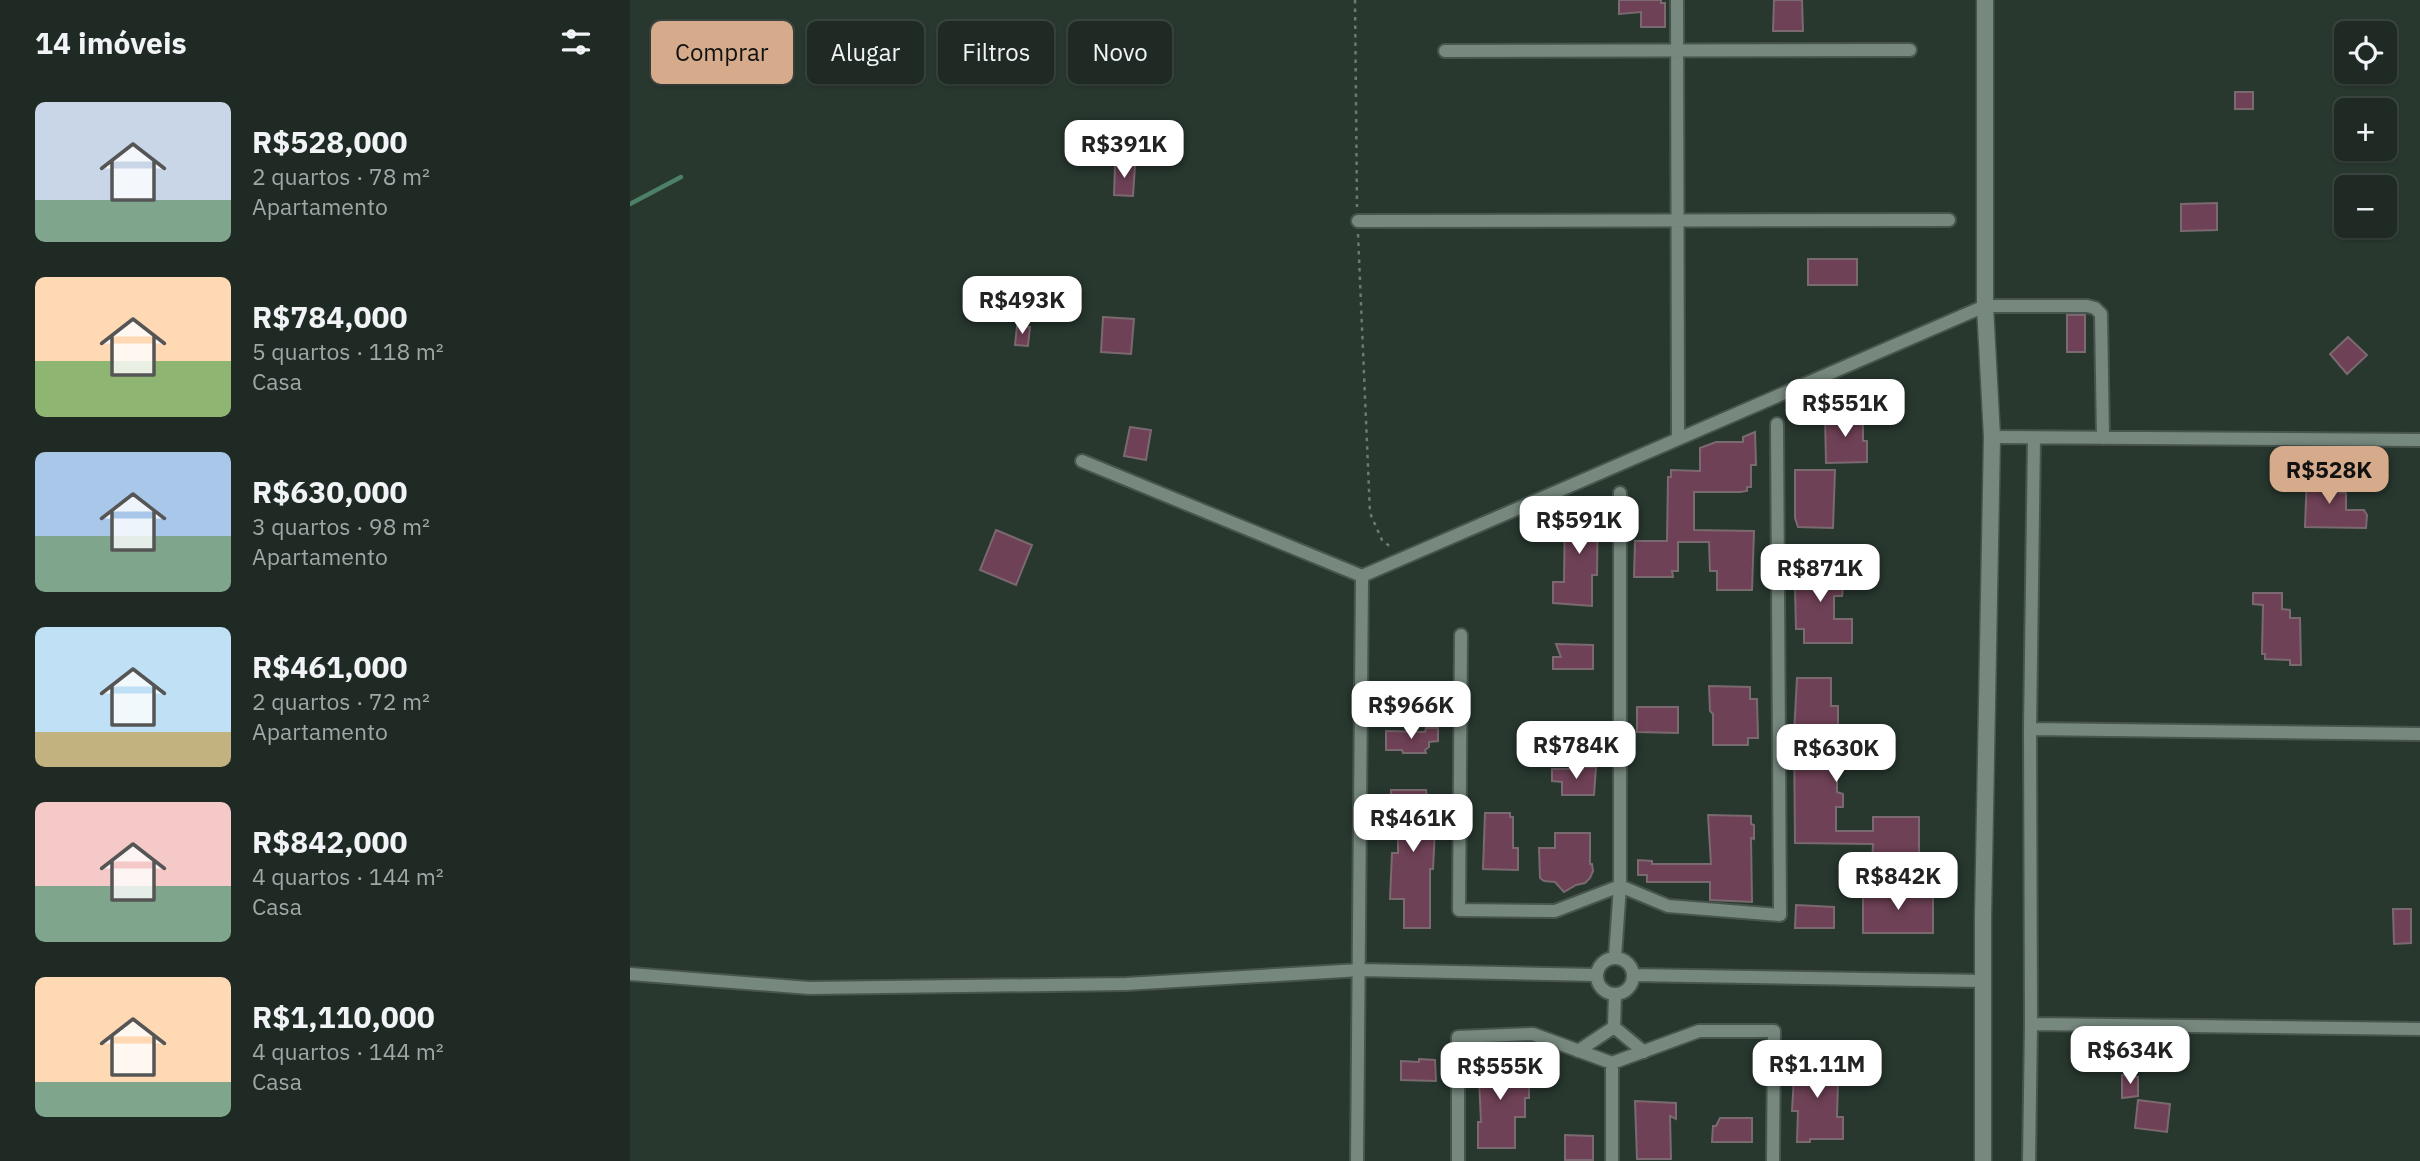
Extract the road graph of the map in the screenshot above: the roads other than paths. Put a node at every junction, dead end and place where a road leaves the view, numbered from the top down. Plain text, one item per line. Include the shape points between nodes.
1 (1677, 0) edge
2 (1985, 0) edge
3 (1677, 50) junction
4 (1910, 50) dead end
5 (1444, 51) dead end
6 (1950, 220) dead end
7 (1358, 221) road end
8 (1677, 221) junction
9 (1985, 306) junction
10 (1777, 424) dead end
11 (1992, 437) junction
12 (2034, 438) junction
13 (2103, 438) junction
14 (1678, 439) junction
15 (2420, 440) edge
16 (1082, 461) dead end
17 (1620, 493) dead end
18 (1362, 576) junction
19 (1461, 635) dead end
20 (2029, 729) junction
21 (2420, 734) edge
22 (1620, 887) junction
23 (1615, 957) junction
24 (1360, 970) junction
25 (630, 974) edge
26 (1596, 975) junction
27 (1633, 975) junction
28 (1983, 981) junction
29 (1615, 995) junction
30 (2031, 1024) junction
31 (1614, 1027) junction
32 (2420, 1029) edge
33 (1578, 1051) junction
34 (1644, 1052) junction
35 (1612, 1063) junction
36 (1357, 1161) edge
37 (1458, 1161) edge
38 (1612, 1161) edge
39 (1773, 1161) edge
40 (1983, 1161) edge
41 (2029, 1161) edge

1 - 3 street
2 - 9 street
3 - 4 street
3 - 5 street
3 - 8 street
6 - 8 street
7 - 8 street
8 - 14 street
9 - 11 street
9 - 13 street via 2087,306 2101,314
9 - 14 street
10 - 22 street via 1780,915 1668,906
11 - 12 street
11 - 28 street
12 - 13 street
12 - 20 street
13 - 15 street
14 - 18 street
16 - 18 street
17 - 22 street
18 - 24 street
19 - 22 street via 1459,910 1555,911
20 - 21 street
20 - 30 street
22 - 23 street
23 - 26 street via 1605,959
23 - 27 street via 1631,966
24 - 25 street via 1126,984 809,988
24 - 26 street
24 - 36 street
26 - 29 street via 1598,985
27 - 28 street
27 - 29 street via 1631,985
28 - 40 street
29 - 31 street
30 - 32 street
30 - 41 street
31 - 33 street
31 - 34 street
33 - 35 street
33 - 37 street via 1533,1034 1458,1037
34 - 35 street
34 - 39 street via 1699,1031 1774,1031
35 - 38 street

